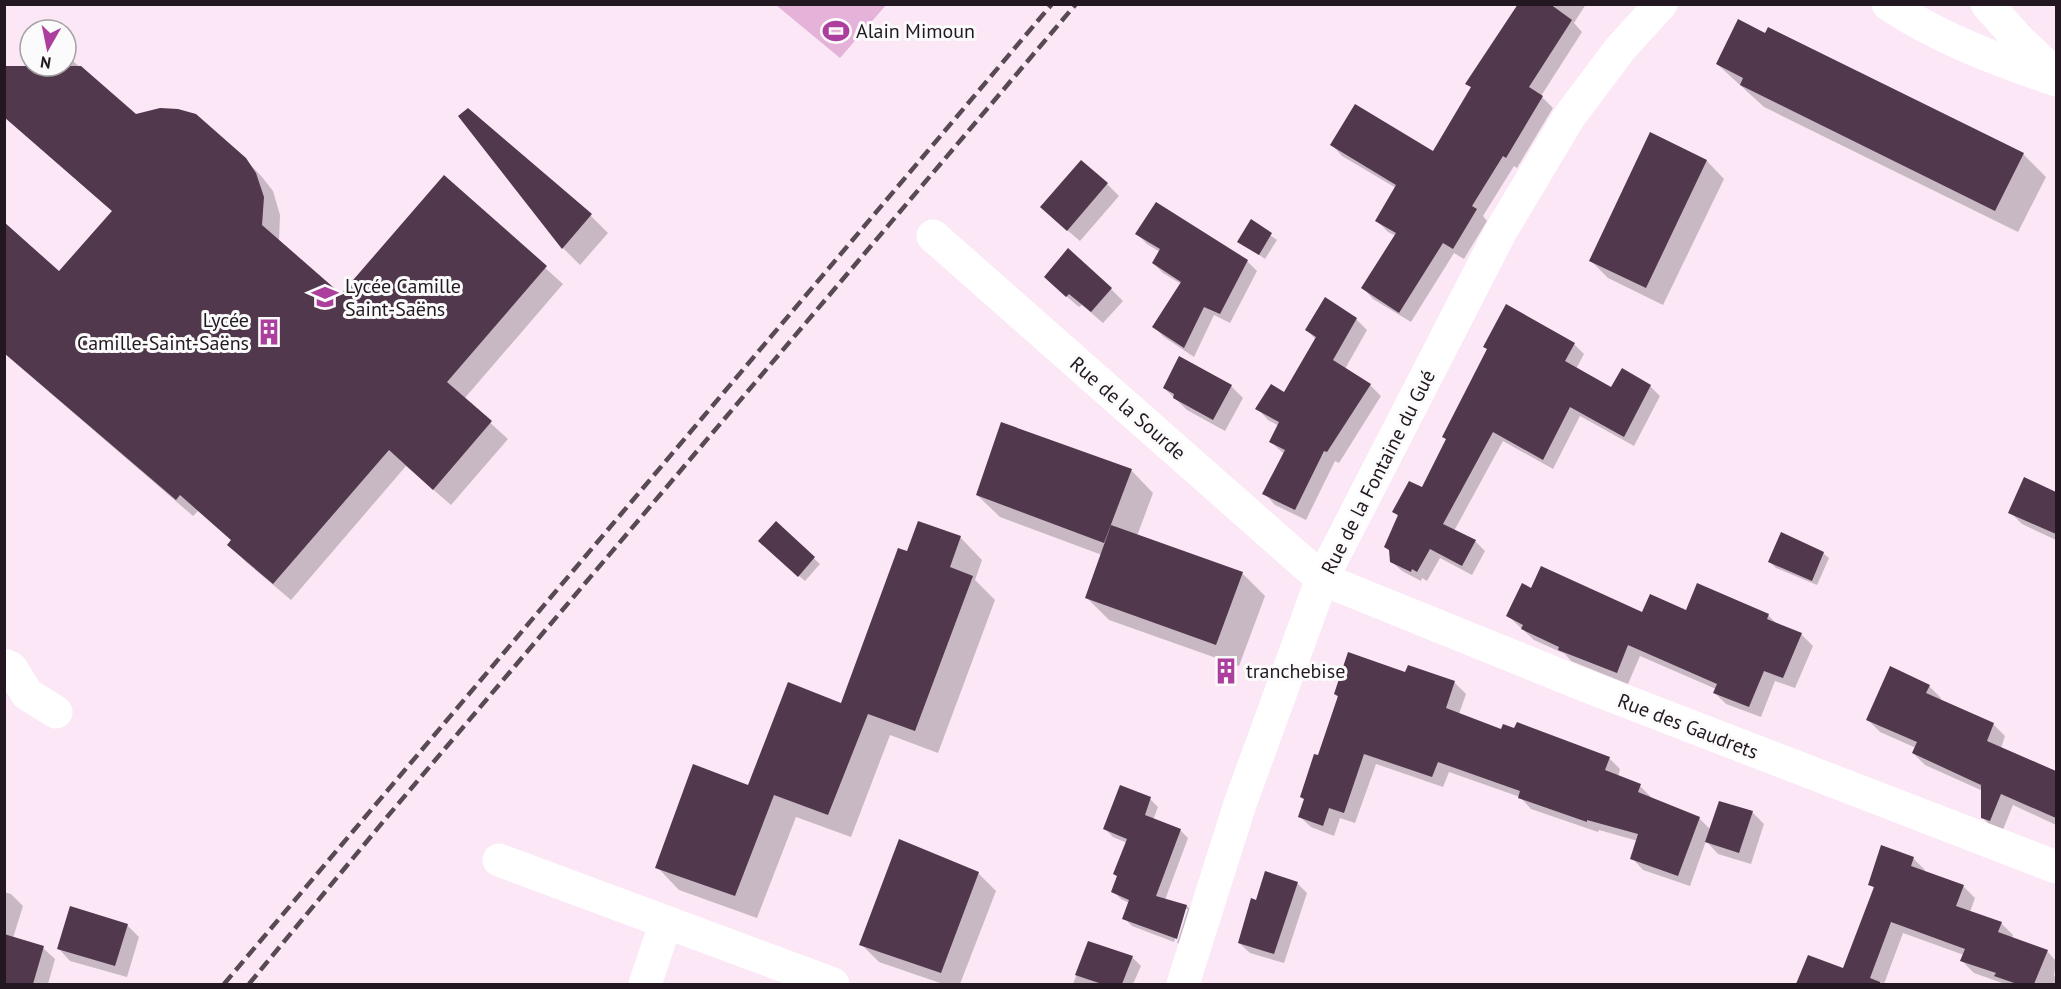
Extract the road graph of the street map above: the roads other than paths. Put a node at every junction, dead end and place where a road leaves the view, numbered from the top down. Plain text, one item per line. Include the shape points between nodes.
1 (1661, 4) edge
2 (1888, 4) edge
3 (1987, 4) edge
4 (2056, 75) edge
5 (2056, 80) edge
6 (933, 236) dead end
7 (1323, 579) junction
8 (4, 665) edge
9 (56, 712) dead end
10 (499, 860) dead end
11 (2056, 867) edge
12 (666, 922) junction
13 (645, 984) edge
14 (833, 984) edge
15 (1183, 984) edge

1 - 7 street, Rue de la Fontaine du Gué via 1620,49 1569,117 1501,231
2 - 5 street via 1946,38
3 - 4 street
6 - 7 street, Rue de la Sourde
7 - 11 street, Rue des Gaudrets via 1589,687
7 - 15 street, Rue de la Fontaine du Gué via 1240,804
8 - 9 street via 11,668 27,694
10 - 12 street
12 - 13 street
12 - 14 street

